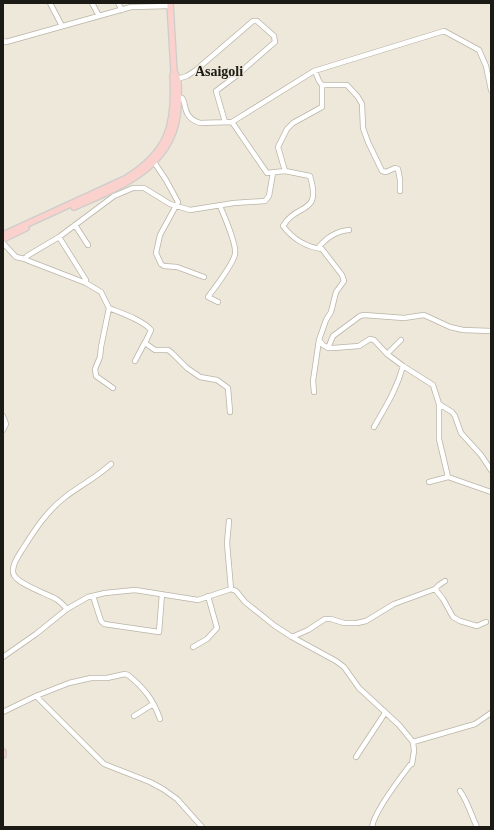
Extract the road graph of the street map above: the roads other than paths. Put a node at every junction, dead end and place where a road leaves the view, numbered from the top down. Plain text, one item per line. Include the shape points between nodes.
1 (50, 3) edge
2 (92, 3) edge
3 (118, 3) edge
4 (170, 4) edge
5 (122, 10) junction
6 (99, 16) junction
7 (62, 26) junction
8 (3, 41) edge
9 (315, 71) junction
10 (174, 72) junction
11 (177, 79) junction
12 (322, 85) junction
13 (491, 90) edge
14 (176, 97) junction
15 (225, 122) junction
16 (232, 122) junction
17 (154, 162) junction
18 (285, 171) junction
19 (273, 173) junction
20 (400, 191) dead end
21 (177, 206) junction
22 (220, 206) junction
23 (75, 225) junction
24 (349, 230) dead end
25 (3, 235) edge
26 (59, 237) junction
27 (3, 239) edge
28 (3, 243) edge
29 (88, 245) dead end
30 (318, 248) junction
31 (24, 259) junction
32 (204, 277) dead end
33 (86, 283) junction
34 (218, 302) dead end
35 (109, 308) junction
36 (491, 331) edge
37 (319, 340) junction
38 (401, 340) dead end
39 (145, 343) junction
40 (328, 348) junction
41 (387, 354) junction
42 (135, 361) dead end
43 (403, 366) junction
44 (113, 388) dead end
45 (314, 392) dead end
46 (439, 404) junction
47 (230, 412) dead end
48 (3, 416) edge
49 (374, 427) dead end
50 (3, 430) edge
51 (111, 464) dead end
52 (491, 470) edge
53 (448, 477) junction
54 (429, 482) dead end
55 (491, 492) edge
56 (229, 521) dead end
57 (445, 581) dead end
58 (435, 589) junction
59 (231, 590) junction
60 (162, 594) junction
61 (93, 596) junction
62 (208, 596) junction
63 (67, 609) junction
64 (486, 622) dead end
65 (292, 637) junction
66 (193, 647) dead end
67 (3, 657) edge
68 (36, 696) junction
69 (153, 704) junction
70 (3, 712) edge
71 (385, 713) junction
72 (491, 714) edge
73 (134, 716) dead end
74 (160, 719) dead end
75 (413, 742) junction
76 (356, 757) dead end
77 (460, 791) dead end
78 (371, 826) edge
79 (202, 827) edge
80 (478, 827) edge

1 - 7 street
2 - 6 street
3 - 5 street
4 - 5 street
4 - 10 main road
5 - 6 street
6 - 7 street
7 - 8 street
9 - 12 street
9 - 13 street via 444,31 479,50 486,66
9 - 16 street
10 - 11 main road
10 - 14 main road
11 - 14 main road
11 - 15 street via 196,70 253,21 257,21 274,36 275,42 216,91
12 - 18 street via 322,107 293,123 278,147
12 - 20 street via 347,85 358,97 363,108 363,128 368,142 382,171 398,169
14 - 15 street via 184,100 185,110 196,122
14 - 17 main road via 177,116 171,137
14 - 25 main road via 166,137 156,155 143,167 120,181
15 - 16 street
16 - 19 street via 267,173
17 - 21 street via 174,194
17 - 27 main road via 136,177 119,186
18 - 19 street
18 - 30 street via 310,176 314,196 310,204 283,226 290,235 306,245
19 - 22 street via 269,196 265,201
21 - 22 street via 190,210
21 - 23 street via 144,188 133,188 114,196
21 - 32 street via 160,235 156,253 164,266 177,267
22 - 34 street via 236,252 231,264 208,297
23 - 26 street
23 - 29 street
24 - 30 street via 327,239
26 - 31 street
26 - 33 street
28 - 31 street via 16,257
30 - 37 street via 322,249 344,281 336,292 332,312 326,320
31 - 33 street
33 - 35 street via 101,292
35 - 39 street via 148,326 152,330
35 - 44 street via 100,357 95,369 96,376
36 - 40 street via 450,327 424,315 404,318 364,315 333,336
37 - 40 street
37 - 45 street via 313,381
38 - 41 street
39 - 42 street
39 - 47 street via 156,350 168,350 200,377 217,380 228,388
40 - 41 street via 359,346 370,339
41 - 43 street
43 - 46 street via 433,385
43 - 49 street via 396,389
46 - 52 street via 452,412 461,433
46 - 53 street via 439,439
48 - 50 street via 6,424
51 - 63 street via 52,509 17,558 13,571 18,579 42,594 57,599
53 - 54 street
53 - 55 street
56 - 59 street via 227,543
57 - 58 street
58 - 64 street via 444,599 453,617 477,626
58 - 65 street via 394,604 366,621 344,623 325,619
59 - 62 street
59 - 65 street
60 - 61 street via 135,590
60 - 61 street via 159,632 104,624
60 - 62 street via 198,600
61 - 63 street
62 - 66 street via 217,628 207,639
63 - 67 street
65 - 71 street via 344,667 359,688
68 - 69 street via 68,683 125,674 143,688
68 - 70 street
68 - 79 street via 104,764 163,789 177,799
69 - 73 street
69 - 74 street
71 - 75 street
71 - 76 street
72 - 75 street via 475,724
75 - 78 street via 412,764 395,784
77 - 80 street

